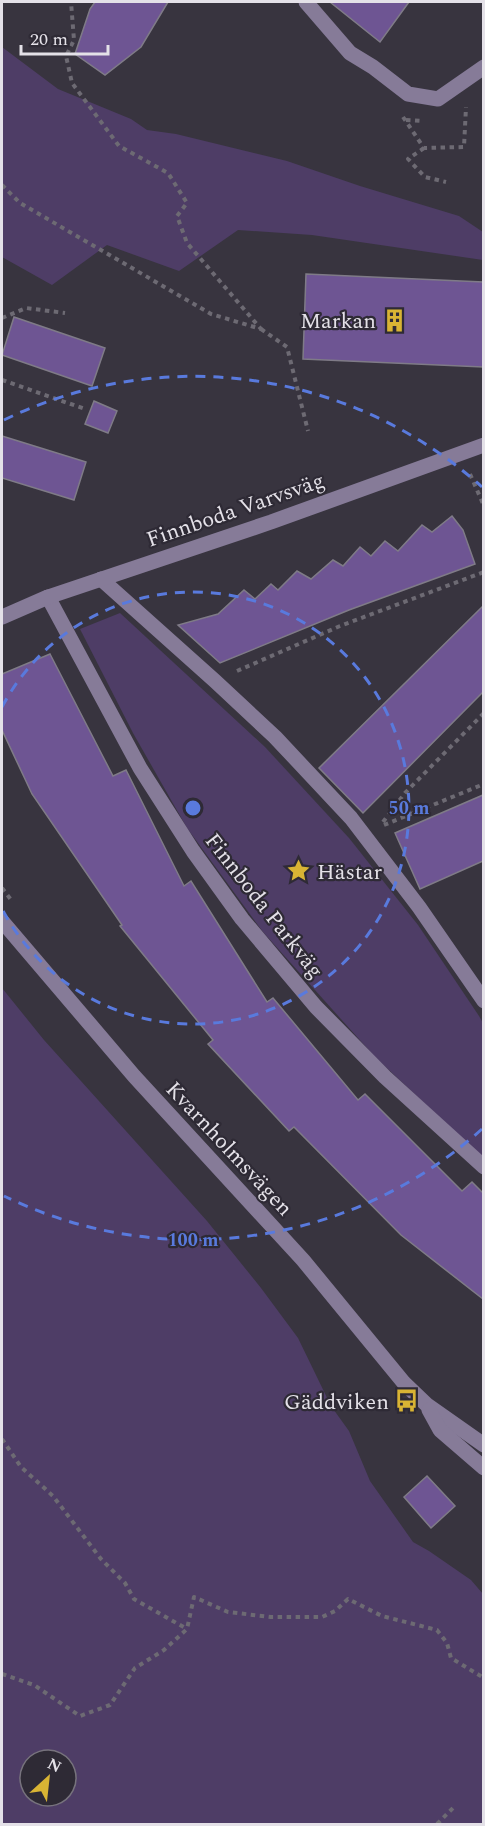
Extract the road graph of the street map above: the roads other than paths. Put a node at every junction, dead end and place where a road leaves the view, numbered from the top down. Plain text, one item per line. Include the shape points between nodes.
1 (312, 5) edge
2 (483, 68) edge
3 (483, 445) edge
4 (101, 579) junction
5 (48, 597) junction
6 (2, 617) edge
7 (2, 921) edge
8 (483, 1001) edge
9 (483, 1167) edge
10 (427, 1405) junction
11 (483, 1445) edge
12 (483, 1468) edge

1 - 2 street via 350,53 408,94 438,99
3 - 4 street, Finnboda Varvsväg
4 - 5 street, Finnboda Varvsväg
4 - 8 street via 275,737 351,818 419,907
5 - 6 street, Finnboda Varvsväg
5 - 9 street, Finnboda Parkväg via 140,768 242,919 316,1007
7 - 10 street, Kvarnholmsvägen via 134,1076 303,1260 404,1383
10 - 11 street, Kvarnholmsvägen
10 - 12 street, Kvarnholmsvägen via 440,1430

